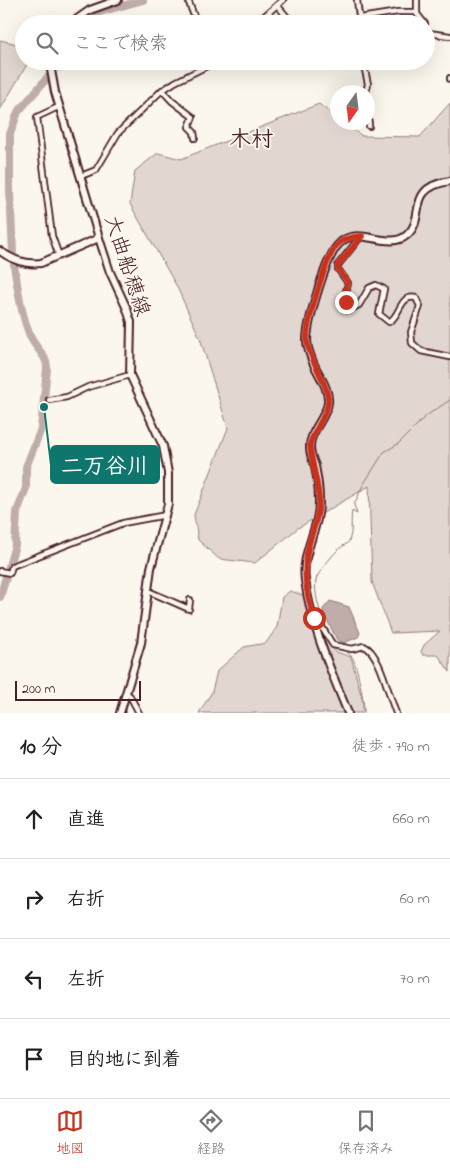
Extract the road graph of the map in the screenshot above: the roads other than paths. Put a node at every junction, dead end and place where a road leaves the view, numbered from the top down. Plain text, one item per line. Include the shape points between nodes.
1 (118, 0) edge
2 (188, 0) edge
3 (283, 0) edge
4 (356, 0) edge
5 (417, 0) edge
6 (277, 5) junction
7 (418, 12) junction
8 (83, 15) edge
9 (194, 15) edge
10 (265, 15) edge
11 (285, 15) edge
12 (359, 15) edge
13 (379, 15) edge
14 (420, 15) edge
15 (435, 35) edge
16 (450, 36) edge
17 (51, 70) edge
18 (198, 70) edge
19 (365, 70) edge
20 (368, 85) edge
21 (162, 90) junction
22 (56, 108) dead end
23 (195, 138) dead end
24 (81, 176) junction
25 (450, 180) edge
26 (362, 236) junction
27 (99, 238) junction
28 (0, 251) edge
29 (59, 256) junction
30 (450, 357) edge
31 (130, 375) junction
32 (49, 400) dead end
33 (166, 515) junction
34 (0, 571) edge
35 (148, 591) junction
36 (190, 600) dead end
37 (314, 618) junction
38 (126, 693) junction
39 (120, 713) edge
40 (139, 713) edge
41 (348, 713) edge
42 (396, 713) edge

1 - 8 main road
2 - 9 street
3 - 6 street
4 - 12 street
5 - 7 street
6 - 10 street
6 - 11 street
7 - 13 street
7 - 14 street
15 - 16 street
17 - 24 main road, 大曲船穂線
18 - 21 street
19 - 20 street
21 - 23 street via 193,117 189,127
21 - 24 street via 118,133 96,170
22 - 29 street via 37,117 52,236
24 - 27 main road, 大曲船穂線
25 - 26 main road via 429,187 421,197 409,234 388,240
26 - 30 street via 338,265 348,282 346,302 359,306 369,288 376,284 382,286 379,314 389,322 394,320 405,299 410,296 416,298 420,306 411,332 412,343 421,351
26 - 37 main road via 349,237 338,244 329,258 307,339 328,403 310,447 319,500 317,524 309,542 304,579
27 - 29 main road
27 - 31 main road, 大曲船穂線 via 130,322
28 - 29 main road via 31,264
31 - 32 street
31 - 33 main road, 大曲船穂線 via 163,446 168,473
33 - 34 street via 123,523 12,566 10,573
33 - 35 main road, 大曲船穂線
35 - 36 street via 189,608
35 - 38 main road, 大曲船穂線 via 141,643
37 - 41 main road
37 - 42 street via 333,645 352,649 364,646 370,650 381,669
38 - 39 main road, 大曲船穂線
38 - 40 street

